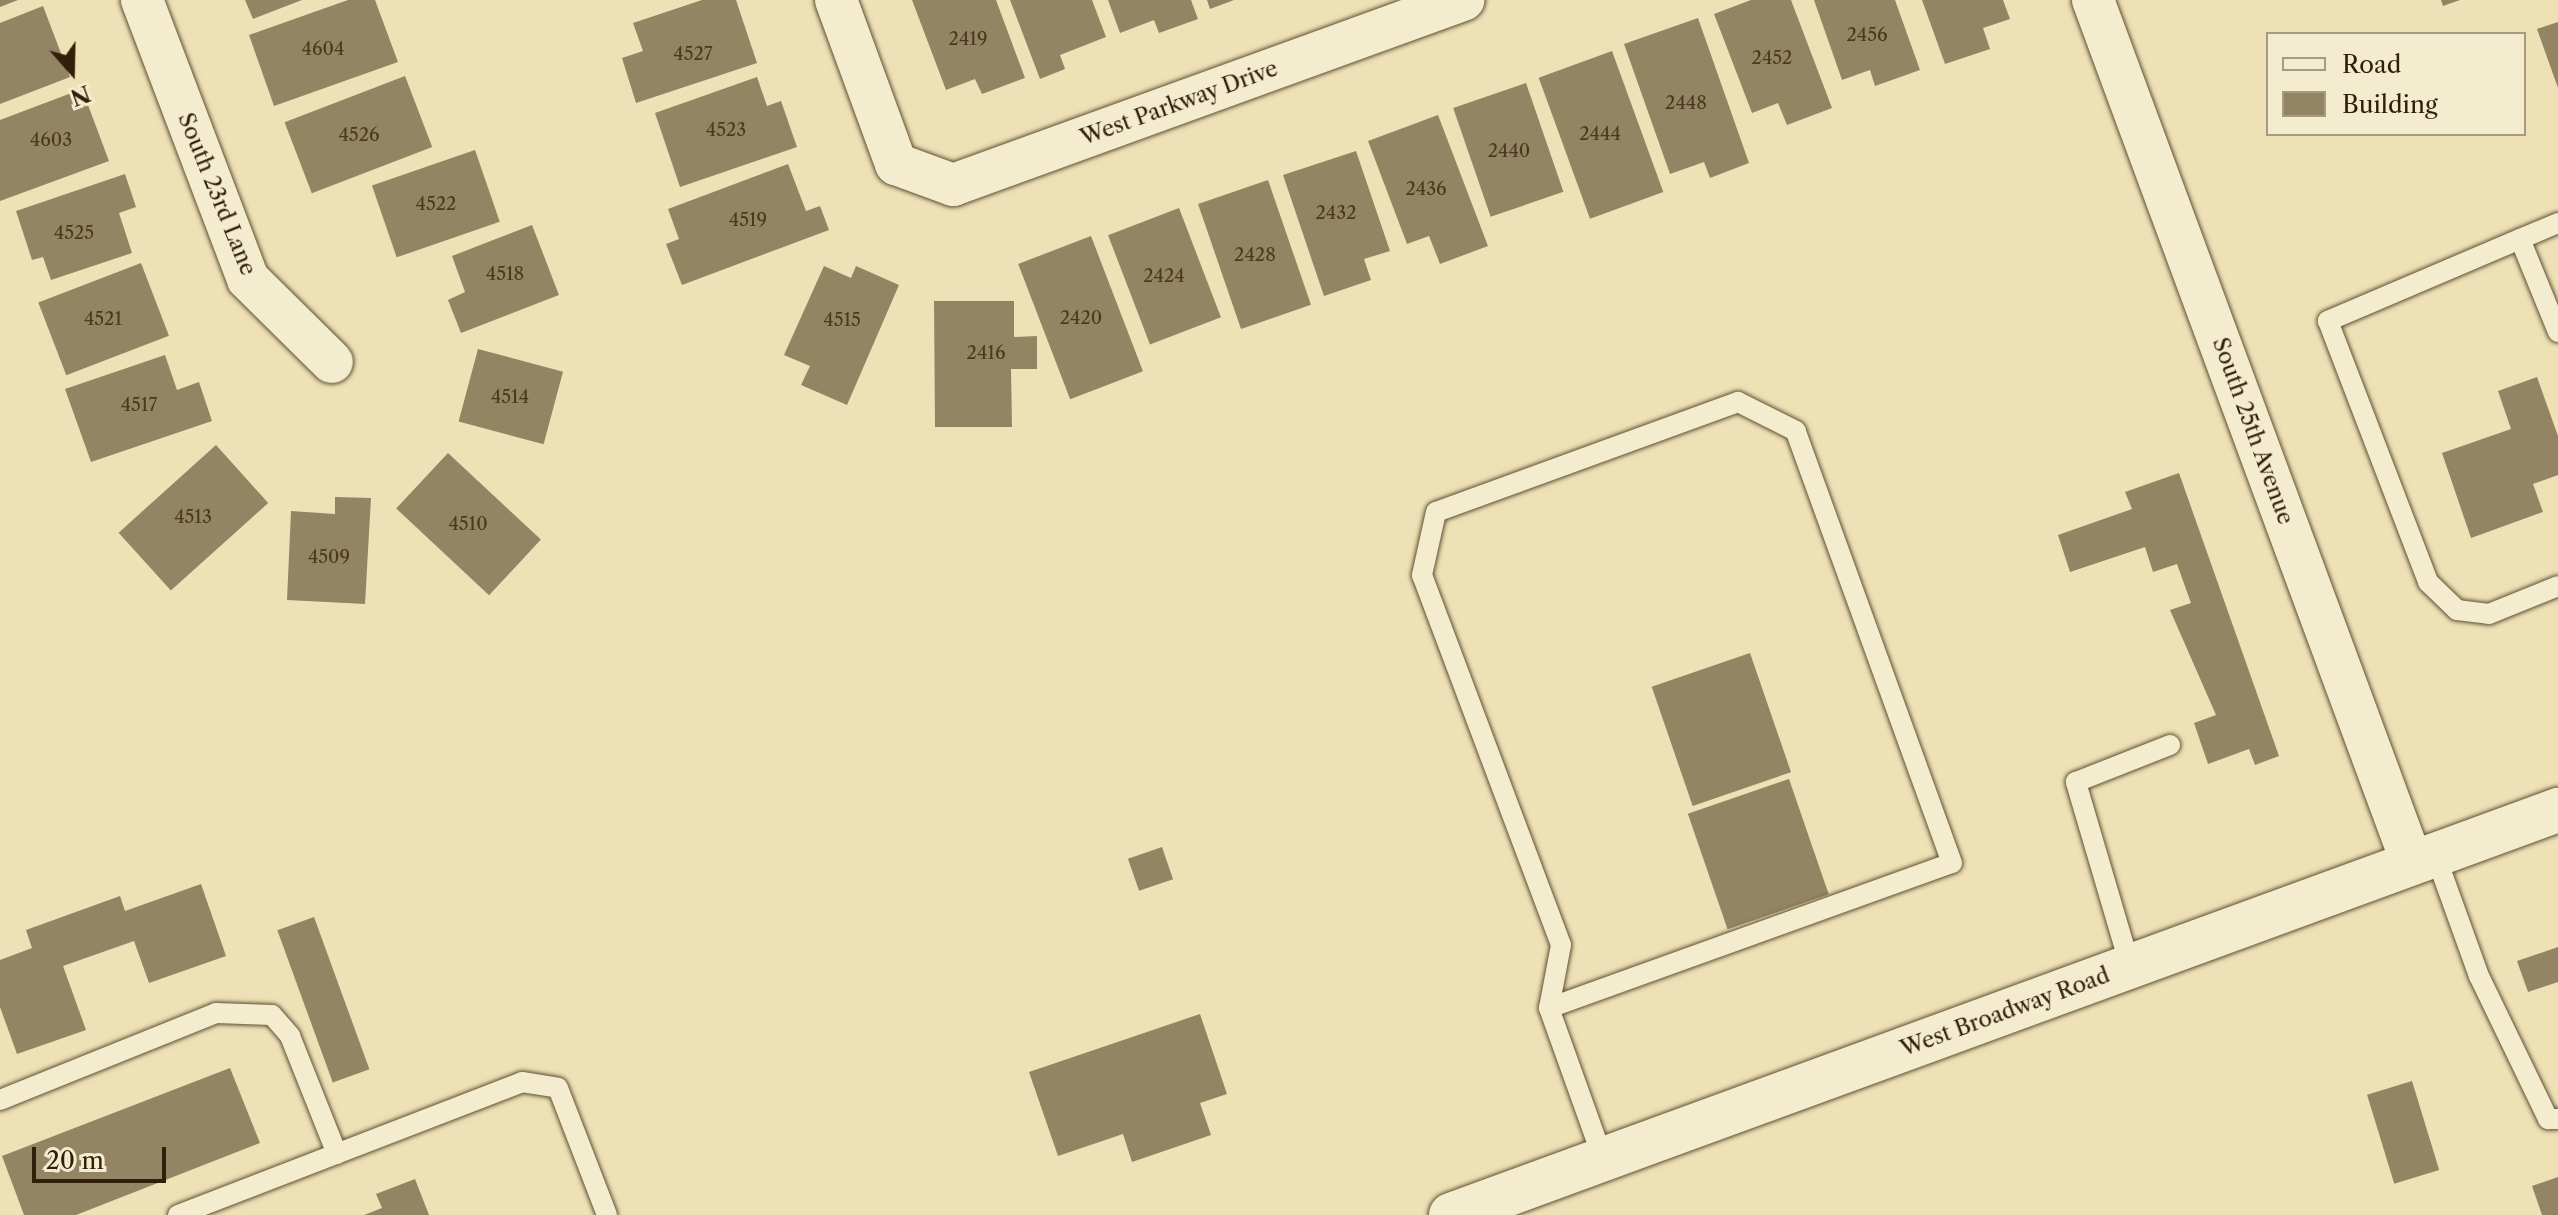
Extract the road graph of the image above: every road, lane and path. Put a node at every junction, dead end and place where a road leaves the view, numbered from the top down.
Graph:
1 (142, 0) edge
2 (836, 0) edge
3 (1463, 0) edge
4 (2093, 0) edge
5 (2558, 223) edge
6 (2520, 239) junction
7 (2558, 332) edge
8 (332, 362) dead end
9 (2558, 586) edge
10 (2170, 745) dead end
11 (2558, 810) edge
12 (2423, 859) junction
13 (2130, 966) junction
14 (1549, 1008) junction
15 (0, 1100) edge
16 (2558, 1119) edge
17 (337, 1154) junction
18 (1603, 1159) junction
19 (178, 1215) edge
20 (607, 1215) edge
21 (1451, 1215) edge

1 - 8 street, South 23rd Lane
2 - 3 street, West Parkway Drive
4 - 12 street, South 25th Avenue
5 - 6 lane
6 - 7 lane
6 - 9 lane
10 - 13 lane
11 - 12 main road, West Broadway Road
12 - 13 main road, West Broadway Road
12 - 16 lane
13 - 18 main road, West Broadway Road
14 - 14 lane
14 - 18 lane
15 - 17 lane
17 - 19 lane
17 - 20 lane
18 - 21 main road, West Broadway Road

